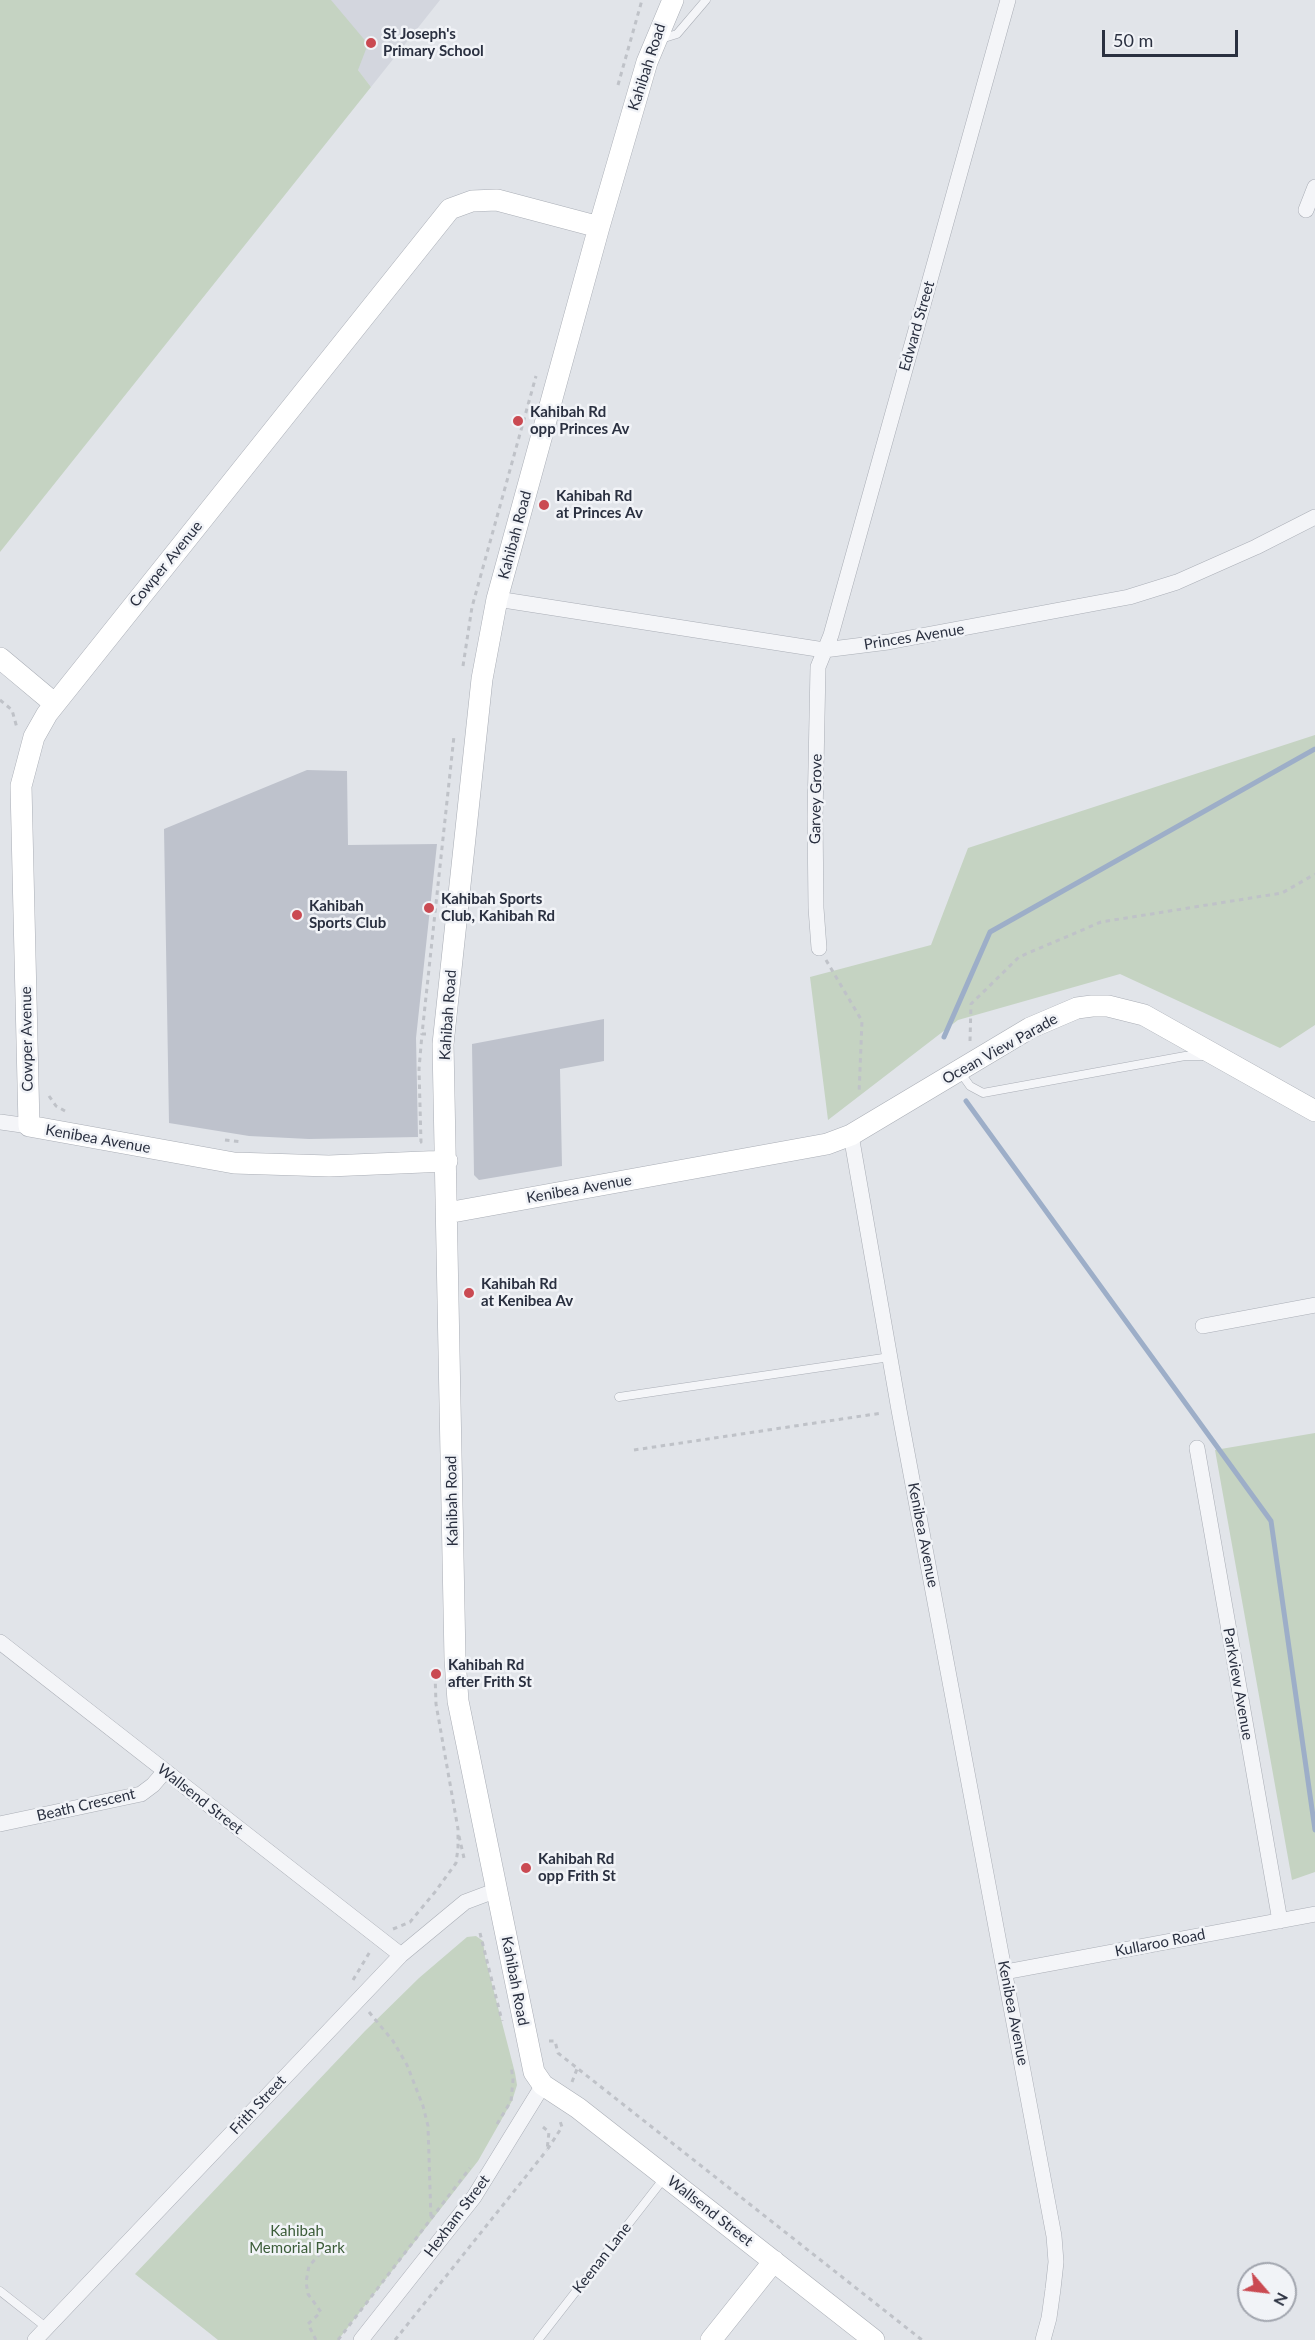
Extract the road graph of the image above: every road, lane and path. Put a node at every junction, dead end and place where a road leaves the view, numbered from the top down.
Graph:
1 (673, 0) edge
2 (706, 0) edge
3 (1008, 0) edge
4 (655, 41) junction
5 (1315, 187) edge
6 (1306, 210) dead end
7 (600, 227) junction
8 (1315, 517) edge
9 (497, 599) junction
10 (824, 650) junction
11 (0, 658) edge
12 (55, 704) junction
13 (1315, 874) edge
14 (819, 948) joint
15 (422, 1034) dead end
16 (1216, 1055) junction
17 (964, 1066) junction
18 (45, 1093) dead end
19 (859, 1094) dead end
20 (1315, 1111) edge
21 (74, 1113) dead end
22 (0, 1122) edge
23 (29, 1126) junction
24 (850, 1135) junction
25 (217, 1138) dead end
26 (250, 1143) dead end
27 (411, 1143) dead end
28 (447, 1161) junction
29 (447, 1213) junction
30 (1315, 1305) edge
31 (1203, 1326) dead end
32 (890, 1357) junction
33 (620, 1397) dead end
34 (899, 1410) junction
35 (1197, 1448) dead end
36 (634, 1450) dead end
37 (0, 1642) edge
38 (165, 1771) junction
39 (0, 1824) edge
40 (458, 1829) dead end
41 (464, 1858) dead end
42 (496, 1890) junction
43 (1315, 1914) edge
44 (1280, 1921) junction
45 (480, 1933) dead end
46 (383, 1941) junction
47 (401, 1955) junction
48 (1005, 1972) junction
49 (358, 2000) junction
50 (504, 2029) dead end
51 (549, 2041) dead end
52 (510, 2060) dead end
53 (577, 2068) junction
54 (571, 2084) dead end
55 (543, 2085) junction
56 (560, 2121) dead end
57 (543, 2127) dead end
58 (493, 2132) dead end
59 (547, 2150) junction
60 (475, 2162) dead end
61 (666, 2176) junction
62 (430, 2219) junction
63 (319, 2255) dead end
64 (774, 2261) junction
65 (0, 2291) edge
66 (47, 2328) junction
67 (35, 2340) edge
68 (316, 2340) edge
69 (338, 2340) edge
70 (361, 2340) edge
71 (395, 2340) edge
72 (538, 2340) edge
73 (711, 2340) edge
74 (874, 2340) edge
75 (922, 2340) edge
76 (1043, 2340) edge

1 - 4 main road, Kahibah Road
2 - 4 lane
3 - 10 street, Edward Street
4 - 7 main road, Kahibah Road
5 - 6 street
7 - 9 main road, Kahibah Road
7 - 12 main road, Cowper Avenue
8 - 10 street, Princes Avenue
9 - 10 street, Princes Avenue
9 - 28 main road, Kahibah Road
10 - 14 street, Garvey Grove
11 - 12 main road
12 - 23 main road, Cowper Avenue
13 - 17 path
14 - 19 path
15 - 27 path
16 - 17 lane
16 - 17 main road, Ocean View Parade
16 - 20 main road, Ocean View Parade
17 - 24 main road, Ocean View Parade
18 - 21 path
22 - 23 street, Kenibea Avenue
23 - 28 main road, Kenibea Avenue
24 - 29 main road, Kenibea Avenue
24 - 32 street, Kenibea Avenue
25 - 26 path
28 - 29 main road, Kahibah Road
29 - 42 main road, Kahibah Road
30 - 31 street
32 - 33 lane
32 - 34 street, Kenibea Avenue
34 - 36 path
34 - 48 street, Kenibea Avenue
35 - 44 street, Parkview Avenue
37 - 38 street, Wallsend Street
38 - 39 street, Beath Crescent
38 - 46 street, Wallsend Street
40 - 41 path
42 - 47 street, Frith Street
42 - 55 main road, Kahibah Road
43 - 44 street, Kullaroo Road
44 - 48 street, Kullaroo Road
45 - 50 path
46 - 47 street, Wallsend Street
46 - 49 path
47 - 49 street, Frith Street
48 - 76 street, Kenibea Avenue
49 - 62 path
49 - 66 street, Frith Street
51 - 53 path
52 - 58 path
53 - 54 path
53 - 75 path
55 - 61 main road, Wallsend Street
55 - 70 street, Hexham Street
56 - 59 path
57 - 59 path
59 - 71 path
60 - 62 path
61 - 64 main road, Wallsend Street
61 - 72 lane, Keenan Lane
62 - 69 path
63 - 68 path
64 - 73 main road
64 - 74 main road, Wallsend Street
65 - 66 lane
66 - 67 street, Frith Street

